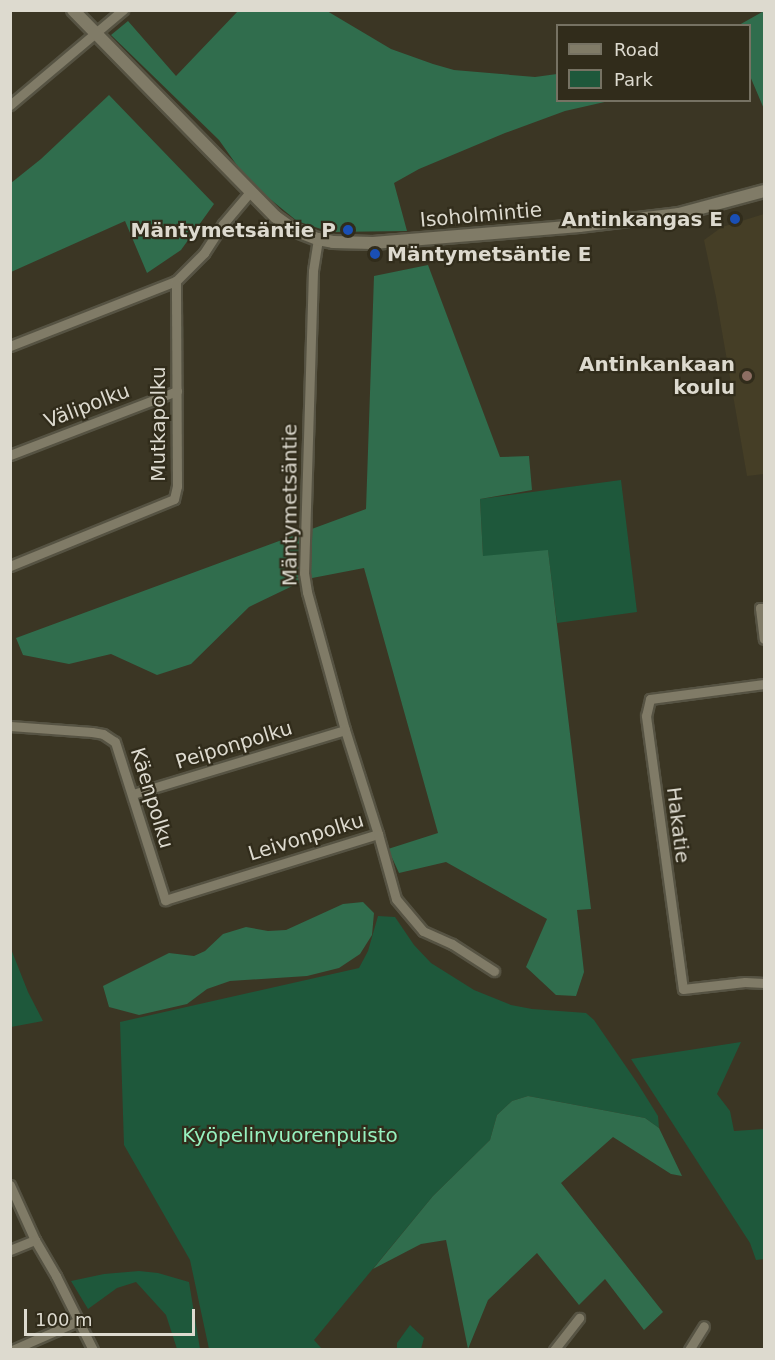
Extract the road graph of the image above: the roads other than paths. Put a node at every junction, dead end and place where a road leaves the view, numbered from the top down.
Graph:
1 (73, 10) edge
2 (123, 10) edge
3 (99, 34) junction
4 (10, 105) edge
5 (765, 191) edge
6 (250, 192) junction
7 (318, 238) junction
8 (176, 281) junction
9 (10, 346) edge
10 (177, 391) junction
11 (10, 454) edge
12 (10, 566) edge
13 (765, 608) edge
14 (765, 639) edge
15 (765, 684) edge
16 (10, 726) edge
17 (345, 730) junction
18 (133, 794) junction
19 (378, 834) junction
20 (165, 900) joint
21 (494, 971) dead end
22 (765, 983) edge
23 (10, 1185) edge
24 (35, 1240) junction
25 (10, 1250) edge
26 (579, 1318) dead end
27 (78, 1321) junction
28 (704, 1326) dead end
29 (12, 1350) edge
30 (93, 1350) edge
31 (554, 1350) edge
32 (689, 1350) edge

1 - 3 street, Isoholmintie
2 - 3 street
3 - 4 street
3 - 6 street, Isoholmintie
5 - 7 street, Isoholmintie
6 - 7 street, Isoholmintie
6 - 8 street
7 - 17 street, Mäntymetsäntie
8 - 9 street
8 - 10 street, Mutkapolku
10 - 11 street, Välipolku
10 - 12 street, Mutkapolku
13 - 14 street
15 - 22 street, Hakatie
16 - 18 street, Käenpolku
17 - 18 street, Peiponpolku
17 - 19 street, Mäntymetsäntie
18 - 20 street, Käenpolku
19 - 20 street, Leivonpolku
19 - 21 street, Leivonpolku
23 - 24 street
24 - 25 street
24 - 27 street
26 - 31 street
27 - 29 street
27 - 30 street
28 - 32 street

